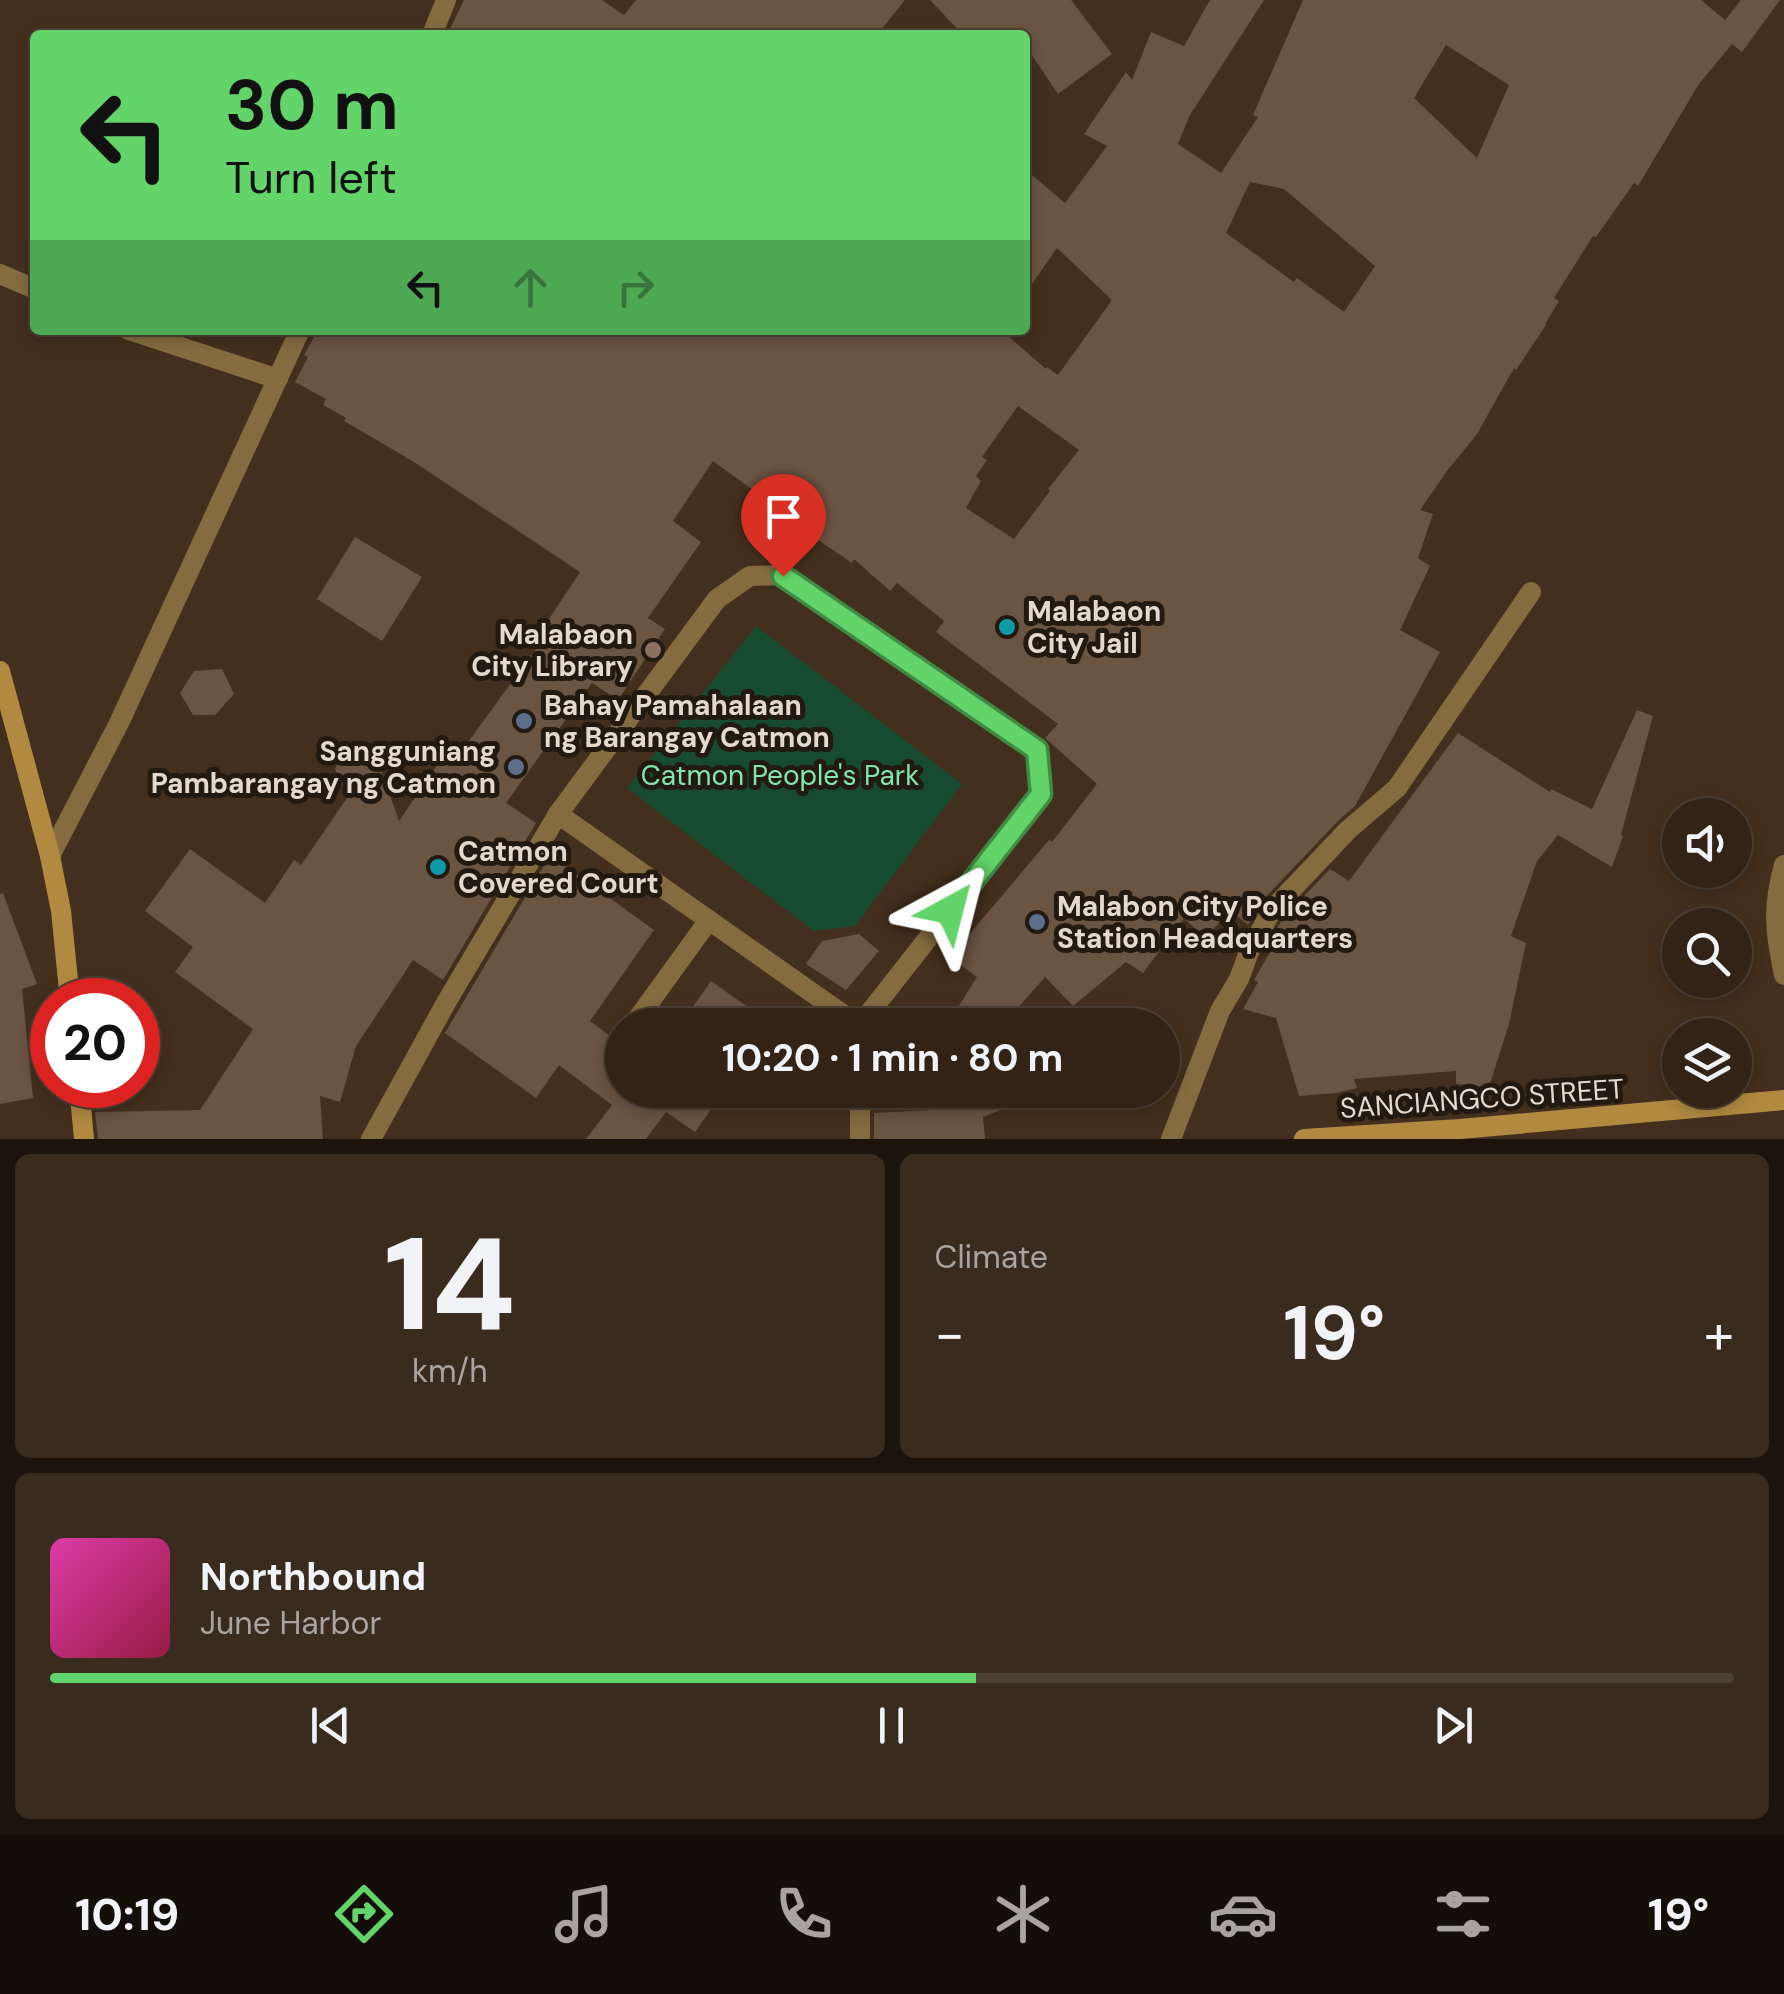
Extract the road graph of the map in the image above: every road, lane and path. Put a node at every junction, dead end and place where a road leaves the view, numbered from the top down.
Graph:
1 (446, 0) edge
2 (434, 30) edge
3 (0, 274) edge
4 (30, 288) edge
5 (144, 335) edge
6 (298, 335) edge
7 (278, 379) junction
8 (1531, 592) dead end
9 (0, 672) edge
10 (558, 814) junction
11 (50, 856) junction
12 (1784, 865) edge
13 (709, 920) junction
14 (1784, 975) edge
15 (68, 978) edge
16 (646, 1008) edge
17 (835, 1008) edge
18 (872, 1008) edge
19 (1784, 1100) edge
20 (81, 1108) edge
21 (860, 1108) edge
22 (84, 1139) edge
23 (370, 1139) edge
24 (860, 1139) edge
25 (1170, 1139) edge
26 (1304, 1139) edge

1 - 2 street
3 - 4 street
5 - 7 street
6 - 7 street
7 - 11 street
8 - 25 street
9 - 11 main road
10 - 13 street
10 - 18 street
10 - 23 street
11 - 15 main road
12 - 14 street
13 - 16 street
13 - 17 street
19 - 26 main road, SANCIANGCO STREET
20 - 22 main road
21 - 24 street

